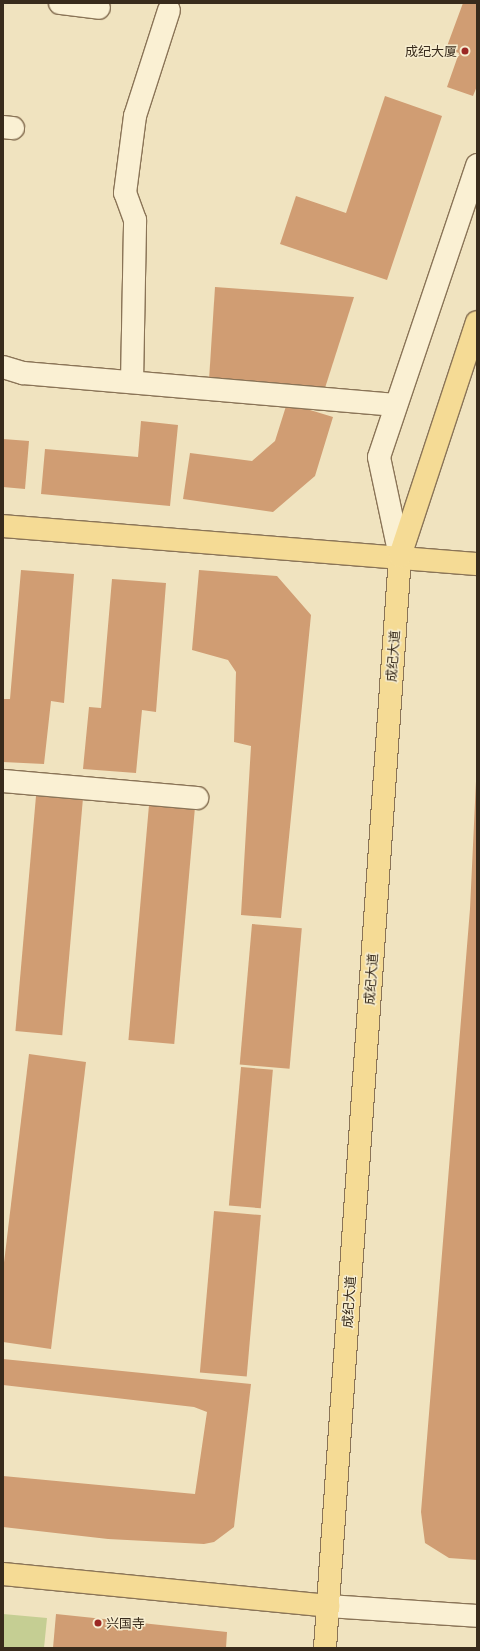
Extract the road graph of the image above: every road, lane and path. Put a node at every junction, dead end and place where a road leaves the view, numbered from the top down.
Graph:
1 (60, 3) edge
2 (99, 8) dead end
3 (169, 10) dead end
4 (477, 165) edge
5 (477, 322) edge
6 (3, 367) edge
7 (132, 382) junction
8 (396, 405) junction
9 (3, 526) edge
10 (400, 556) junction
11 (477, 564) edge
12 (3, 780) edge
13 (197, 798) dead end
14 (3, 1574) edge
15 (328, 1606) junction
16 (477, 1616) edge
17 (325, 1648) edge

1 - 2 street
3 - 7 street
4 - 8 street
5 - 10 main road, 成纪大道
6 - 7 street
7 - 8 street
8 - 10 street
9 - 10 main road
10 - 11 main road
10 - 15 main road, 成纪大道
12 - 13 street
14 - 15 main road
15 - 16 street
15 - 17 main road, 成纪大道

